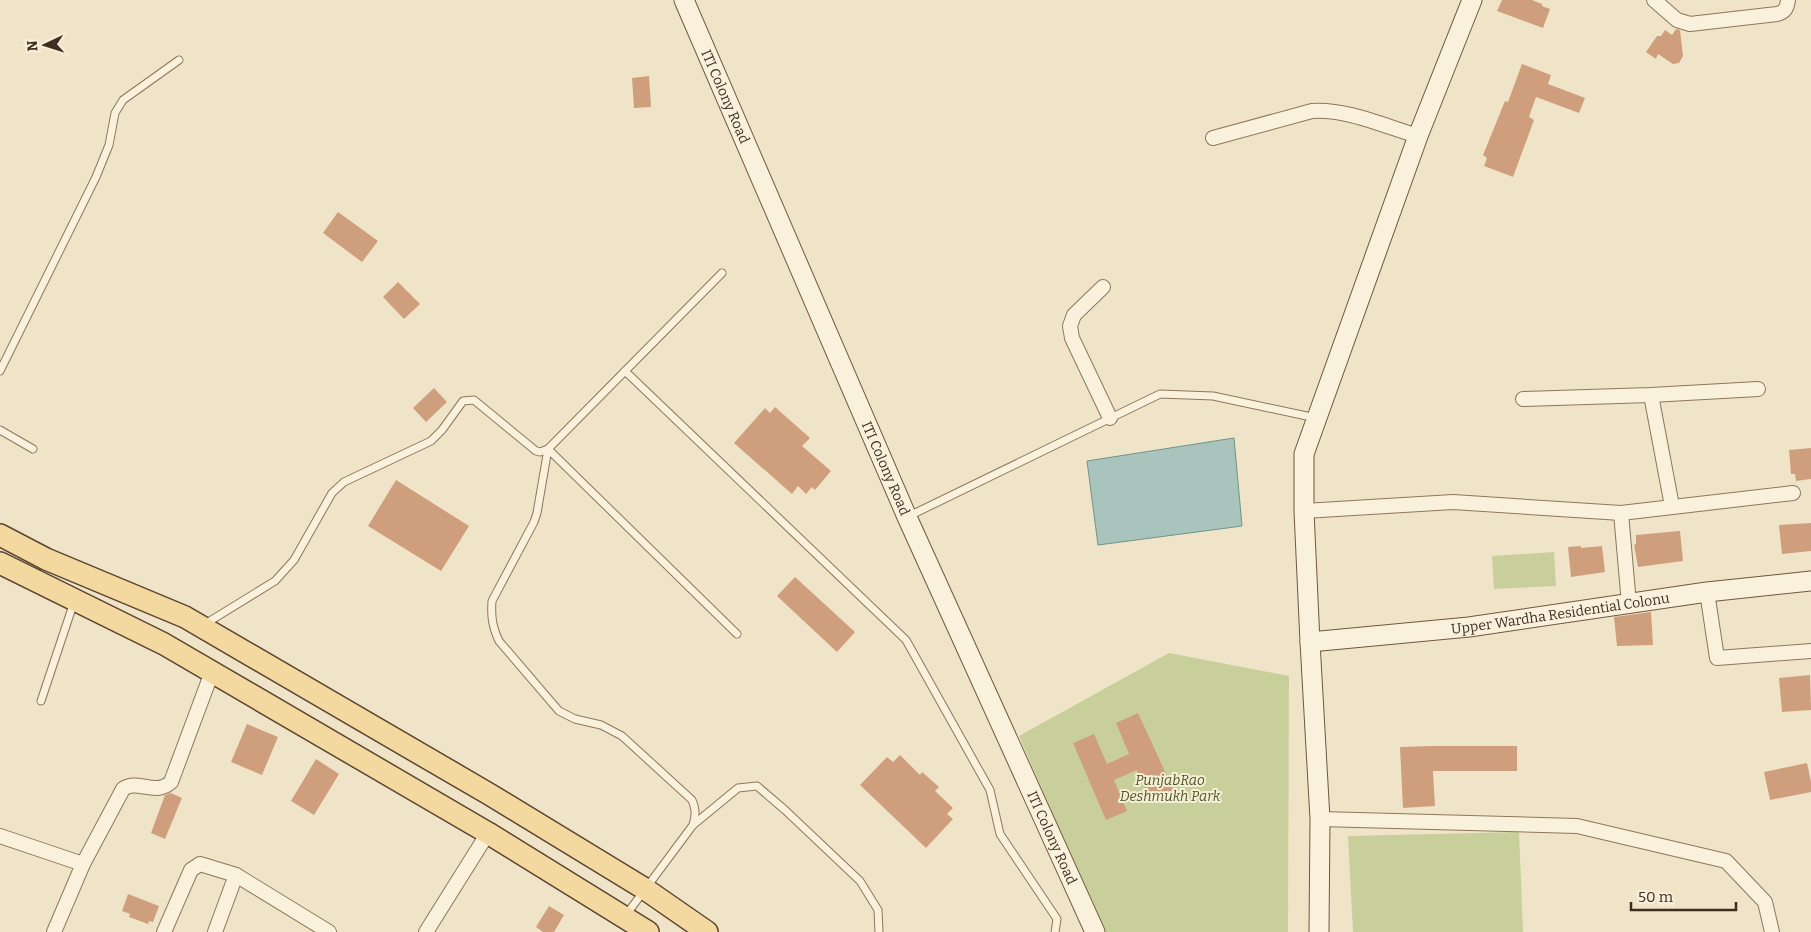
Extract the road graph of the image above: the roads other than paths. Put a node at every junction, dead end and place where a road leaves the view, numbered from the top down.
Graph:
1 (684, 0) edge
2 (1472, 0) edge
3 (1654, 0) edge
4 (1788, 0) edge
5 (179, 60) dead end
6 (1418, 136) junction
7 (1213, 138) dead end
8 (722, 273) dead end
9 (1103, 287) dead end
10 (0, 371) edge
11 (626, 371) junction
12 (1758, 389) dead end
13 (1651, 395) junction
14 (1523, 399) dead end
15 (1110, 418) junction
16 (1317, 419) junction
17 (0, 430) edge
18 (33, 448) dead end
19 (548, 449) junction
20 (1793, 493) dead end
21 (1672, 506) junction
22 (1304, 511) junction
23 (1621, 513) junction
24 (907, 517) junction
25 (0, 535) edge
26 (0, 562) edge
27 (1811, 581) edge
28 (1707, 592) junction
29 (75, 599) junction
30 (1629, 604) junction
31 (193, 622) junction
32 (737, 634) dead end
33 (1310, 642) junction
34 (164, 644) junction
35 (1811, 651) edge
36 (212, 672) junction
37 (42, 701) dead end
38 (1320, 820) junction
39 (693, 825) junction
40 (488, 833) junction
41 (0, 836) edge
42 (83, 864) junction
43 (236, 874) junction
44 (645, 889) junction
45 (625, 918) junction
46 (313, 928) edge
47 (54, 932) edge
48 (164, 932) edge
49 (216, 932) edge
50 (328, 932) edge
51 (426, 932) edge
52 (648, 932) edge
53 (707, 932) edge
54 (879, 932) edge
55 (1055, 932) edge
56 (1096, 932) edge
57 (1319, 932) edge
58 (1772, 932) edge

1 - 24 street, ITI Colony Road
2 - 6 street
3 - 4 street
5 - 10 lane
6 - 7 street
6 - 16 street
8 - 11 lane
9 - 15 street
11 - 19 lane
11 - 55 lane
12 - 13 street
13 - 14 street
13 - 21 street
15 - 16 lane
15 - 24 lane
16 - 22 street
17 - 18 lane
19 - 31 lane
19 - 32 lane
19 - 39 lane
20 - 21 street
21 - 23 street
22 - 23 street
22 - 33 street
23 - 30 street
24 - 56 street, ITI Colony Road
25 - 31 main road
26 - 29 main road
27 - 28 street, Upper Wardha Residential Colonu
28 - 30 street, Upper Wardha Residential Colonu
28 - 35 street
29 - 34 main road
29 - 37 lane
30 - 33 street, Upper Wardha Residential Colonu
31 - 34 main road
31 - 44 main road
33 - 38 street
34 - 36 main road
36 - 40 main road
36 - 42 street
38 - 57 street
38 - 58 street
39 - 44 lane
39 - 54 lane
40 - 45 main road
40 - 51 street
41 - 42 street
42 - 47 street
43 - 46 street
43 - 48 street
43 - 49 street
44 - 45 lane
44 - 53 main road
45 - 52 main road
46 - 50 street

